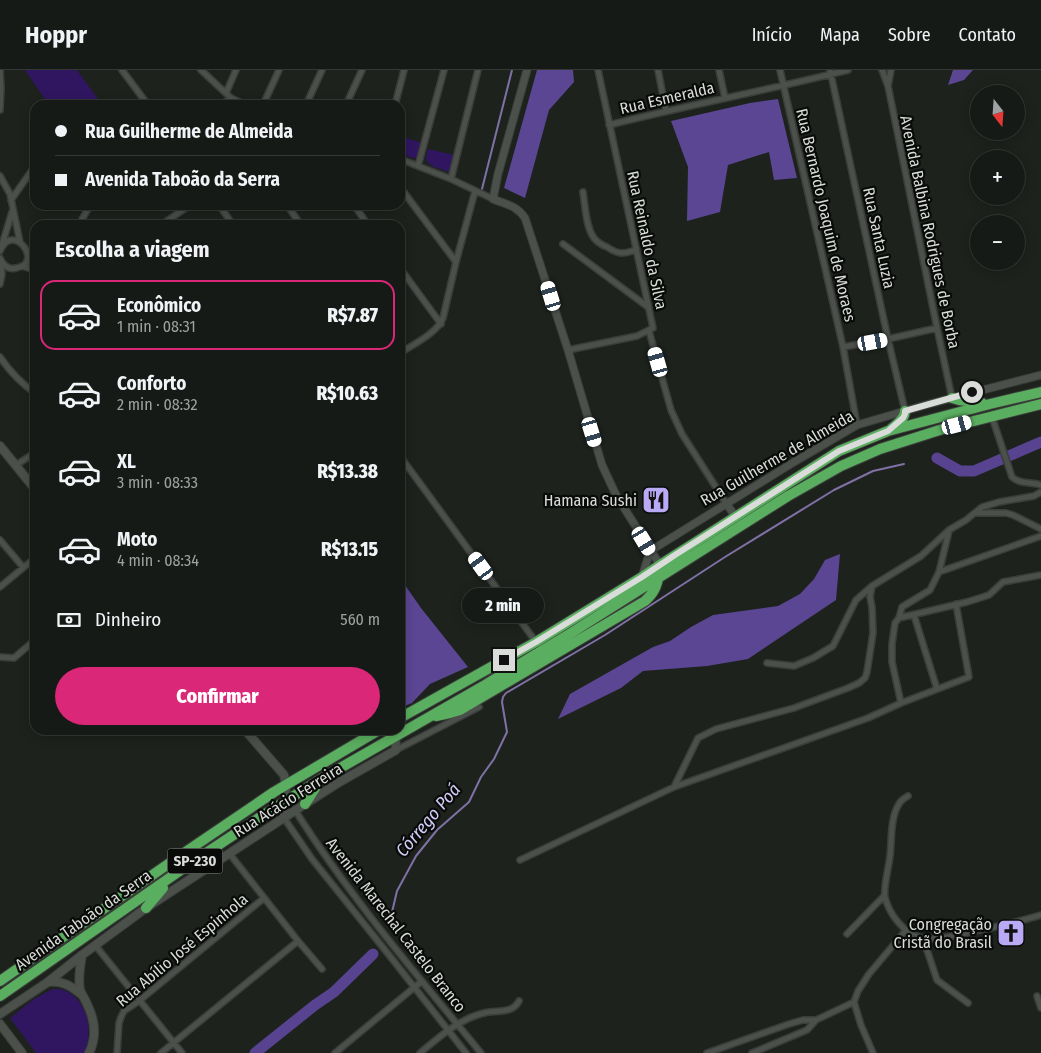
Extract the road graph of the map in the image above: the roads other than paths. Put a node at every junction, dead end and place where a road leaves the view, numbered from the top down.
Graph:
1 (0, 70) edge
2 (122, 70) edge
3 (201, 70) edge
4 (236, 70) edge
5 (279, 70) edge
6 (322, 70) edge
7 (362, 70) edge
8 (404, 70) edge
9 (444, 70) edge
10 (478, 70) edge
11 (527, 70) edge
12 (598, 70) edge
13 (658, 70) edge
14 (719, 70) edge
15 (780, 70) edge
16 (848, 70) edge
17 (882, 70) edge
18 (892, 70) edge
19 (831, 72) edge
20 (784, 86) junction
21 (888, 86) junction
22 (226, 93) junction
23 (231, 98) junction
24 (725, 98) junction
25 (144, 100) edge
26 (228, 100) edge
27 (235, 100) edge
28 (265, 100) edge
29 (308, 100) edge
30 (348, 100) edge
31 (396, 100) edge
32 (0, 110) edge
33 (666, 111) junction
34 (609, 125) junction
35 (405, 161) edge
36 (418, 166) junction
37 (30, 173) edge
38 (0, 176) edge
39 (451, 179) junction
40 (475, 191) junction
41 (583, 192) dead end
42 (405, 193) edge
43 (493, 199) junction
44 (11, 200) junction
45 (13, 210) junction
46 (183, 210) edge
47 (169, 220) edge
48 (20, 242) junction
49 (563, 244) dead end
50 (1, 249) edge
51 (636, 250) junction
52 (28, 257) joint
53 (0, 259) edge
54 (456, 262) junction
55 (22, 266) junction
56 (30, 268) edge
57 (12, 269) junction
58 (1, 274) edge
59 (405, 275) edge
60 (0, 284) edge
61 (649, 308) junction
62 (441, 324) junction
63 (937, 328) junction
64 (649, 331) junction
65 (888, 339) junction
66 (843, 347) junction
67 (405, 350) edge
68 (568, 350) junction
69 (0, 358) edge
70 (1041, 375) edge
71 (30, 390) edge
72 (1041, 392) edge
73 (952, 398) junction
74 (990, 404) junction
75 (1041, 404) edge
76 (905, 411) junction
77 (992, 416) junction
78 (857, 425) junction
79 (888, 431) junction
80 (0, 446) edge
81 (30, 456) edge
82 (405, 463) edge
83 (16, 465) junction
84 (30, 483) edge
85 (1041, 485) edge
86 (1041, 492) edge
87 (726, 503) junction
88 (976, 513) junction
89 (738, 521) junction
90 (1041, 529) edge
91 (949, 530) junction
92 (1041, 536) edge
93 (0, 540) edge
94 (650, 551) junction
95 (30, 562) edge
96 (660, 565) junction
97 (23, 568) junction
98 (939, 572) junction
99 (1041, 575) edge
100 (642, 577) junction
101 (659, 577) junction
102 (872, 586) junction
103 (0, 587) edge
104 (956, 604) junction
105 (914, 614) junction
106 (899, 618) junction
107 (536, 642) junction
108 (30, 644) edge
109 (0, 657) edge
110 (767, 662) dead end
111 (937, 689) junction
112 (901, 703) junction
113 (479, 707) dead end
114 (405, 715) edge
115 (405, 728) edge
116 (250, 735) edge
117 (370, 735) edge
118 (392, 735) edge
119 (395, 735) edge
120 (396, 750) junction
121 (321, 779) junction
122 (285, 780) junction
123 (674, 787) junction
124 (908, 796) dead end
125 (285, 801) junction
126 (305, 804) junction
127 (295, 810) junction
128 (284, 818) junction
129 (229, 853) junction
130 (520, 860) dead end
131 (188, 865) junction
132 (332, 866) junction
133 (322, 873) junction
134 (884, 896) junction
135 (264, 898) junction
136 (146, 908) junction
137 (365, 908) junction
138 (357, 914) junction
139 (1041, 915) edge
140 (906, 930) junction
141 (847, 934) dead end
142 (923, 938) junction
143 (298, 941) junction
144 (95, 945) junction
145 (397, 950) junction
146 (82, 955) junction
147 (390, 955) junction
148 (65, 968) junction
149 (322, 969) dead end
150 (0, 981) edge
151 (422, 981) junction
152 (48, 982) junction
153 (69, 985) junction
154 (414, 987) junction
155 (82, 994) junction
156 (0, 996) edge
157 (1037, 996) dead end
158 (139, 1000) junction
159 (519, 1001) dead end
160 (854, 1002) junction
161 (968, 1003) dead end
162 (1041, 1008) edge
163 (0, 1014) edge
164 (816, 1020) junction
165 (0, 1024) edge
166 (457, 1024) junction
167 (449, 1030) junction
168 (174, 1043) junction
169 (22, 1053) edge
170 (89, 1053) edge
171 (117, 1053) edge
172 (161, 1053) edge
173 (182, 1053) edge
174 (335, 1053) edge
175 (420, 1053) edge
176 (466, 1053) edge
177 (481, 1053) edge
178 (707, 1053) edge
179 (752, 1053) edge
180 (873, 1053) edge

1 - 32 street
2 - 25 street
3 - 22 street
4 - 22 street
5 - 28 street
6 - 29 street
7 - 30 street
8 - 31 street
9 - 36 street
10 - 39 street
11 - 43 street
12 - 34 street, Rua Reinaldo da Silva
13 - 33 street
14 - 24 street
15 - 20 street, Rua Bernardo Joaquim de Moraes
16 - 19 street, Rua Esmeralda
17 - 21 street
18 - 21 street, Avenida Balbina Rodrigues de Borba
19 - 20 street, Rua Esmeralda
19 - 65 street, Rua Santa Luzia
20 - 24 street, Rua Esmeralda
20 - 66 street, Rua Bernardo Joaquim de Moraes
21 - 63 street, Avenida Balbina Rodrigues de Borba
22 - 23 street
23 - 26 street
23 - 27 street
24 - 33 street, Rua Esmeralda
33 - 34 street, Rua Esmeralda
34 - 51 street, Rua Reinaldo da Silva
35 - 36 street
36 - 39 street
37 - 44 street
38 - 44 street
39 - 40 street
40 - 43 street
40 - 54 street
41 - 51 street
42 - 54 street
43 - 68 street
44 - 45 street
45 - 48 street
45 - 50 street
46 - 47 street
48 - 50 street
48 - 52 street
49 - 61 street
51 - 61 street, Rua Reinaldo da Silva
52 - 55 street
53 - 57 street
53 - 58 street
54 - 62 street
55 - 56 street
55 - 57 street
57 - 58 street
58 - 60 street
59 - 62 street
61 - 64 street, Rua Reinaldo da Silva
62 - 67 street
63 - 65 street
63 - 73 street, Avenida Balbina Rodrigues de Borba
64 - 68 street, Rua Reinaldo da Silva
64 - 87 street
65 - 66 street
65 - 76 street, Rua Santa Luzia
66 - 78 street, Rua Bernardo Joaquim de Moraes
68 - 94 street
69 - 71 street
70 - 73 street, Rua Guilherme de Almeida
72 - 74 highway, Avenida Taboão da Serra / SP-230
73 - 74 highway
73 - 76 street, Rua Guilherme de Almeida
74 - 79 highway, Avenida Taboão da Serra / SP-230
75 - 77 highway, SP-230
76 - 78 street, Rua Guilherme de Almeida
76 - 79 highway
77 - 85 street
77 - 89 highway, Avenida Taboão da Serra / SP-230
78 - 87 street, Rua Guilherme de Almeida
79 - 89 highway, Avenida Taboão da Serra / SP-230
80 - 83 main road
81 - 83 street
82 - 107 street
83 - 84 main road
86 - 88 street
87 - 89 street
87 - 94 street, Rua Guilherme de Almeida
88 - 90 street
88 - 91 street
89 - 96 highway, Avenida Taboão da Serra / SP-230
89 - 101 highway, Avenida Taboão da Serra / SP-230
91 - 98 street
91 - 102 street
92 - 98 street
93 - 97 street
94 - 96 street
94 - 100 street
95 - 97 street
96 - 100 highway, Avenida Taboão da Serra / SP-230
96 - 101 highway
97 - 103 street
98 - 106 street
99 - 104 street
100 - 107 highway, Avenida Taboão da Serra / SP-230
101 - 115 highway, Avenida Taboão da Serra / SP-230
102 - 110 street
102 - 123 street
104 - 105 street
104 - 111 street
105 - 106 street
105 - 111 street
106 - 112 street
107 - 114 highway, Avenida Taboão da Serra / SP-230
108 - 109 street
111 - 112 street
112 - 123 street
113 - 120 street, Rua Acácio Ferreira
116 - 122 main road
117 - 122 highway, Avenida Taboão da Serra / SP-230
118 - 121 highway, Avenida Taboão da Serra / SP-230
119 - 120 main road
120 - 126 main road, Rua Acácio Ferreira
121 - 125 highway, Avenida Taboão da Serra / SP-230
121 - 126 highway
122 - 125 main road
122 - 150 highway, Avenida Taboão da Serra / SP-230
123 - 130 street
124 - 134 street
125 - 128 main road
125 - 131 highway, Avenida Taboão da Serra / SP-230
126 - 127 main road, Rua Acácio Ferreira
127 - 128 main road, Rua Acácio Ferreira
127 - 132 street, Avenida Marechal Castelo Branco
128 - 129 main road, Rua Acácio Ferreira
128 - 133 street, Avenida Marechal Castelo Branco
129 - 135 street
129 - 136 main road, Rua Acácio Ferreira
131 - 136 highway
131 - 156 highway, Avenida Taboão da Serra / SP-230
132 - 133 street
132 - 137 street, Avenida Marechal Castelo Branco
133 - 138 street, Avenida Marechal Castelo Branco
134 - 140 street
134 - 141 street
135 - 143 street
135 - 158 street, Rua Abílio José Espinhola
136 - 144 main road, Rua Acácio Ferreira
137 - 138 street
137 - 145 street, Avenida Marechal Castelo Branco
138 - 147 street, Avenida Marechal Castelo Branco
139 - 142 street
140 - 142 street
140 - 160 street
142 - 161 street
143 - 149 street
143 - 168 street
144 - 146 main road, Rua Acácio Ferreira
144 - 158 street
145 - 147 street
145 - 151 street, Avenida Marechal Castelo Branco
146 - 148 main road, Rua Acácio Ferreira
146 - 155 main road
147 - 154 street, Avenida Marechal Castelo Branco
148 - 152 main road, Rua Acácio Ferreira
148 - 153 main road
151 - 154 street
151 - 166 street, Avenida Marechal Castelo Branco
152 - 153 main road
152 - 163 main road, Rua Acácio Ferreira
153 - 155 main road
154 - 167 street, Avenida Marechal Castelo Branco
154 - 174 street
155 - 170 main road
157 - 162 street
158 - 168 street
158 - 171 street, Rua Abílio José Espinhola
159 - 166 street
160 - 164 street
160 - 180 street
164 - 178 street
164 - 179 street
165 - 169 main road
166 - 167 street
166 - 177 street, Avenida Marechal Castelo Branco
167 - 175 street
167 - 176 street, Avenida Marechal Castelo Branco
168 - 172 street
168 - 173 street

